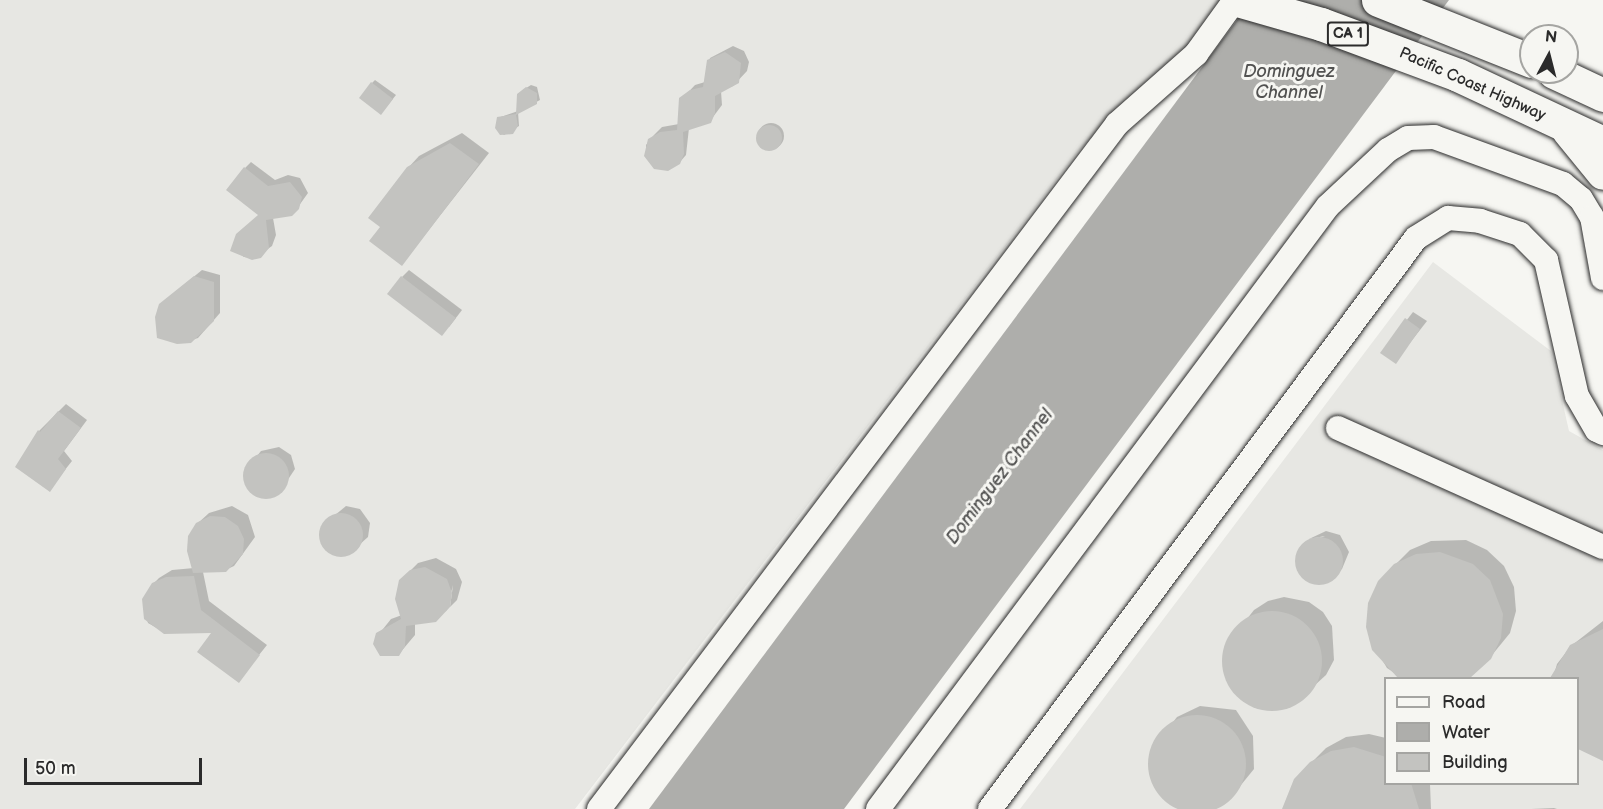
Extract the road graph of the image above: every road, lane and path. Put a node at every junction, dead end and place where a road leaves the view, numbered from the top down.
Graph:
1 (1236, 0) edge
2 (1378, 0) edge
3 (1519, 56) edge
4 (1579, 84) edge
5 (1603, 95) edge
6 (1562, 125) junction
7 (1603, 143) edge
8 (1603, 173) edge
9 (1603, 278) edge
10 (1338, 428) dead end
11 (1603, 433) edge
12 (1603, 547) edge
13 (599, 809) edge
14 (878, 809) edge
15 (990, 809) edge

1 - 6 highway, Pacific Coast Highway / CA 1
1 - 13 lane
2 - 3 highway, CA 1
4 - 5 highway
6 - 7 highway, Pacific Coast Highway / CA 1
6 - 8 highway
9 - 14 lane
10 - 12 lane
11 - 15 lane

